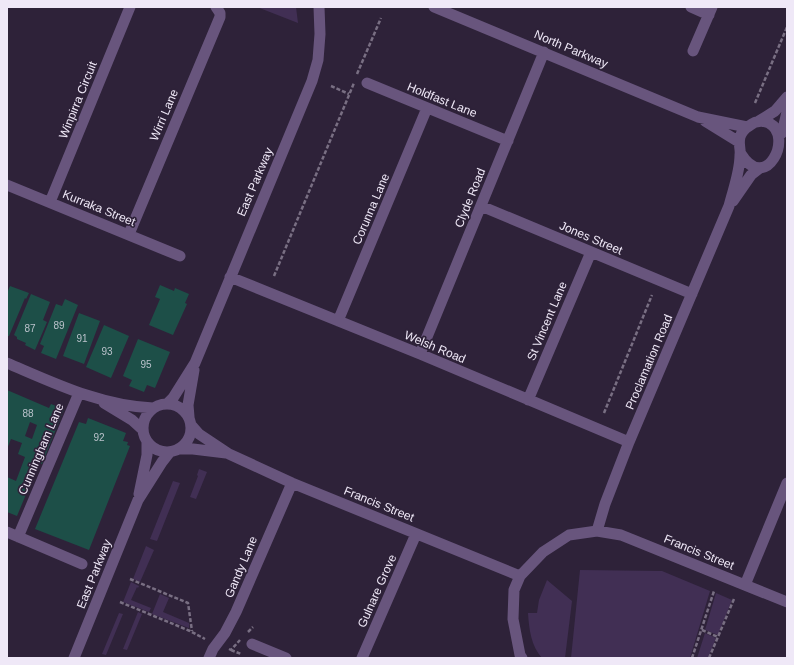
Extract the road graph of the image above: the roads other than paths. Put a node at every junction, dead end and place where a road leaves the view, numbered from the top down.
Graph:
1 (130, 7) edge
2 (216, 7) edge
3 (319, 7) edge
4 (691, 7) edge
5 (440, 8) edge
6 (710, 11) edge
7 (544, 52) junction
8 (693, 52) dead end
9 (367, 83) dead end
10 (787, 97) edge
11 (427, 108) junction
12 (787, 112) edge
13 (698, 117) junction
14 (759, 122) junction
15 (746, 127) junction
16 (782, 133) junction
17 (508, 141) junction
18 (739, 142) junction
19 (786, 145) edge
20 (741, 154) junction
21 (760, 168) junction
22 (7, 185) edge
23 (50, 202) junction
24 (481, 206) junction
25 (729, 206) junction
26 (129, 234) junction
27 (591, 252) junction
28 (180, 256) dead end
29 (230, 277) junction
30 (692, 294) junction
31 (338, 321) junction
32 (420, 354) junction
33 (7, 363) edge
34 (195, 363) junction
35 (79, 393) junction
36 (94, 398) junction
37 (528, 400) junction
38 (167, 404) junction
39 (153, 408) junction
40 (190, 421) junction
41 (143, 430) junction
42 (147, 442) junction
43 (629, 442) junction
44 (180, 449) junction
45 (169, 453) junction
46 (229, 454) junction
47 (292, 483) junction
48 (787, 483) edge
49 (138, 500) junction
50 (597, 531) junction
51 (7, 532) edge
52 (416, 534) junction
53 (18, 537) junction
54 (82, 564) dead end
55 (520, 576) junction
56 (745, 585) junction
57 (787, 602) edge
58 (252, 644) dead end
59 (74, 658) edge
60 (209, 658) edge
61 (286, 658) edge
62 (362, 658) edge
63 (522, 658) edge

1 - 23 street, Winpirra Circuit
2 - 26 street, Wirri Lane
3 - 29 street, East Parkway
4 - 6 street
5 - 7 street, North Parkway
6 - 8 street
7 - 13 street, North Parkway
7 - 17 street, Clyde Road
9 - 11 street, Holdfast Lane
10 - 14 street
11 - 17 street, Holdfast Lane
11 - 31 street, Corunna Lane
12 - 16 street
13 - 15 street, North Parkway
13 - 18 street, North Parkway
14 - 15 street
14 - 16 street
15 - 18 street
16 - 19 street
17 - 24 street, Clyde Road
18 - 20 street
19 - 21 street
20 - 21 street
20 - 25 street, Proclamation Road
21 - 25 street, Proclamation Road
22 - 23 street, Kurraka Street
23 - 26 street, Kurraka Street
24 - 27 street, Jones Street
24 - 32 street, Clyde Road
25 - 30 street, Proclamation Road
26 - 28 street, Kurraka Street
27 - 30 street, Jones Street
27 - 37 street, St Vincent Lane
29 - 31 street, Welsh Road
29 - 34 street, East Parkway
30 - 43 street, Proclamation Road
31 - 32 street, Welsh Road
32 - 37 street, Welsh Road
33 - 35 street
34 - 38 street, East Parkway
34 - 40 street, East Parkway
35 - 36 street
35 - 53 street, Cunningham Lane
36 - 39 street
36 - 41 street
37 - 43 street, Welsh Road
38 - 39 street
38 - 40 street
39 - 41 street
40 - 44 street
40 - 46 street, Francis Street
41 - 42 street
42 - 45 street
42 - 49 street, East Parkway
43 - 50 street, Proclamation Road
44 - 45 street
44 - 46 street, Francis Street
45 - 49 street, East Parkway
46 - 47 street, Francis Street
47 - 52 street, Francis Street
47 - 60 street, Gandy Lane
48 - 56 street
49 - 59 street, East Parkway
50 - 55 street, Francis Street
50 - 56 street, Francis Street
51 - 53 street
52 - 55 street, Francis Street
52 - 62 street, Gulnare Grove
53 - 54 street
55 - 63 street, Francis Street
56 - 57 street, Francis Street
58 - 61 street

